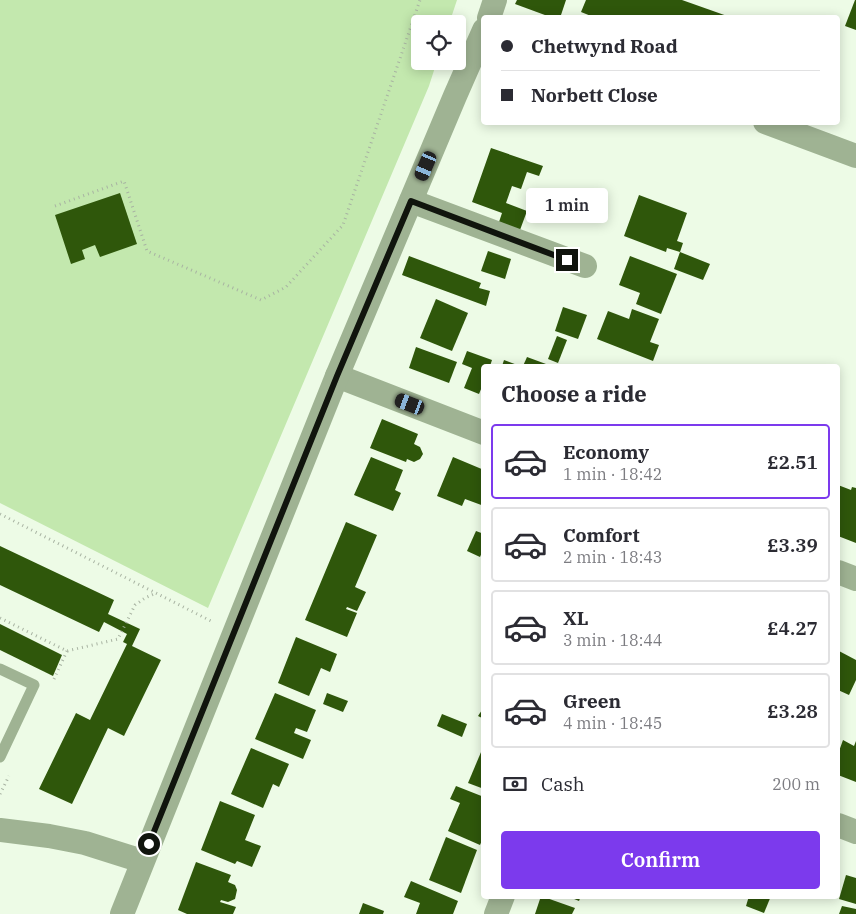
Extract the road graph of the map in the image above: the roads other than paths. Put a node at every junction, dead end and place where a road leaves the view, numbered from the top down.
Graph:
1 (495, 0) edge
2 (490, 15) edge
3 (481, 37) edge
4 (773, 125) edge
5 (856, 156) edge
6 (411, 201) junction
7 (584, 266) dead end
8 (337, 376) junction
9 (481, 432) edge
10 (840, 573) edge
11 (856, 579) edge
12 (0, 669) edge
13 (0, 757) edge
14 (840, 826) edge
15 (0, 830) edge
16 (856, 832) edge
17 (142, 861) junction
18 (502, 899) edge
19 (122, 914) edge
20 (496, 914) edge

1 - 2 street
3 - 6 street
4 - 5 street
6 - 7 street
6 - 8 street
8 - 9 street
8 - 17 street
10 - 11 street
12 - 13 lane
14 - 16 street
15 - 17 street
17 - 19 street
18 - 20 street

